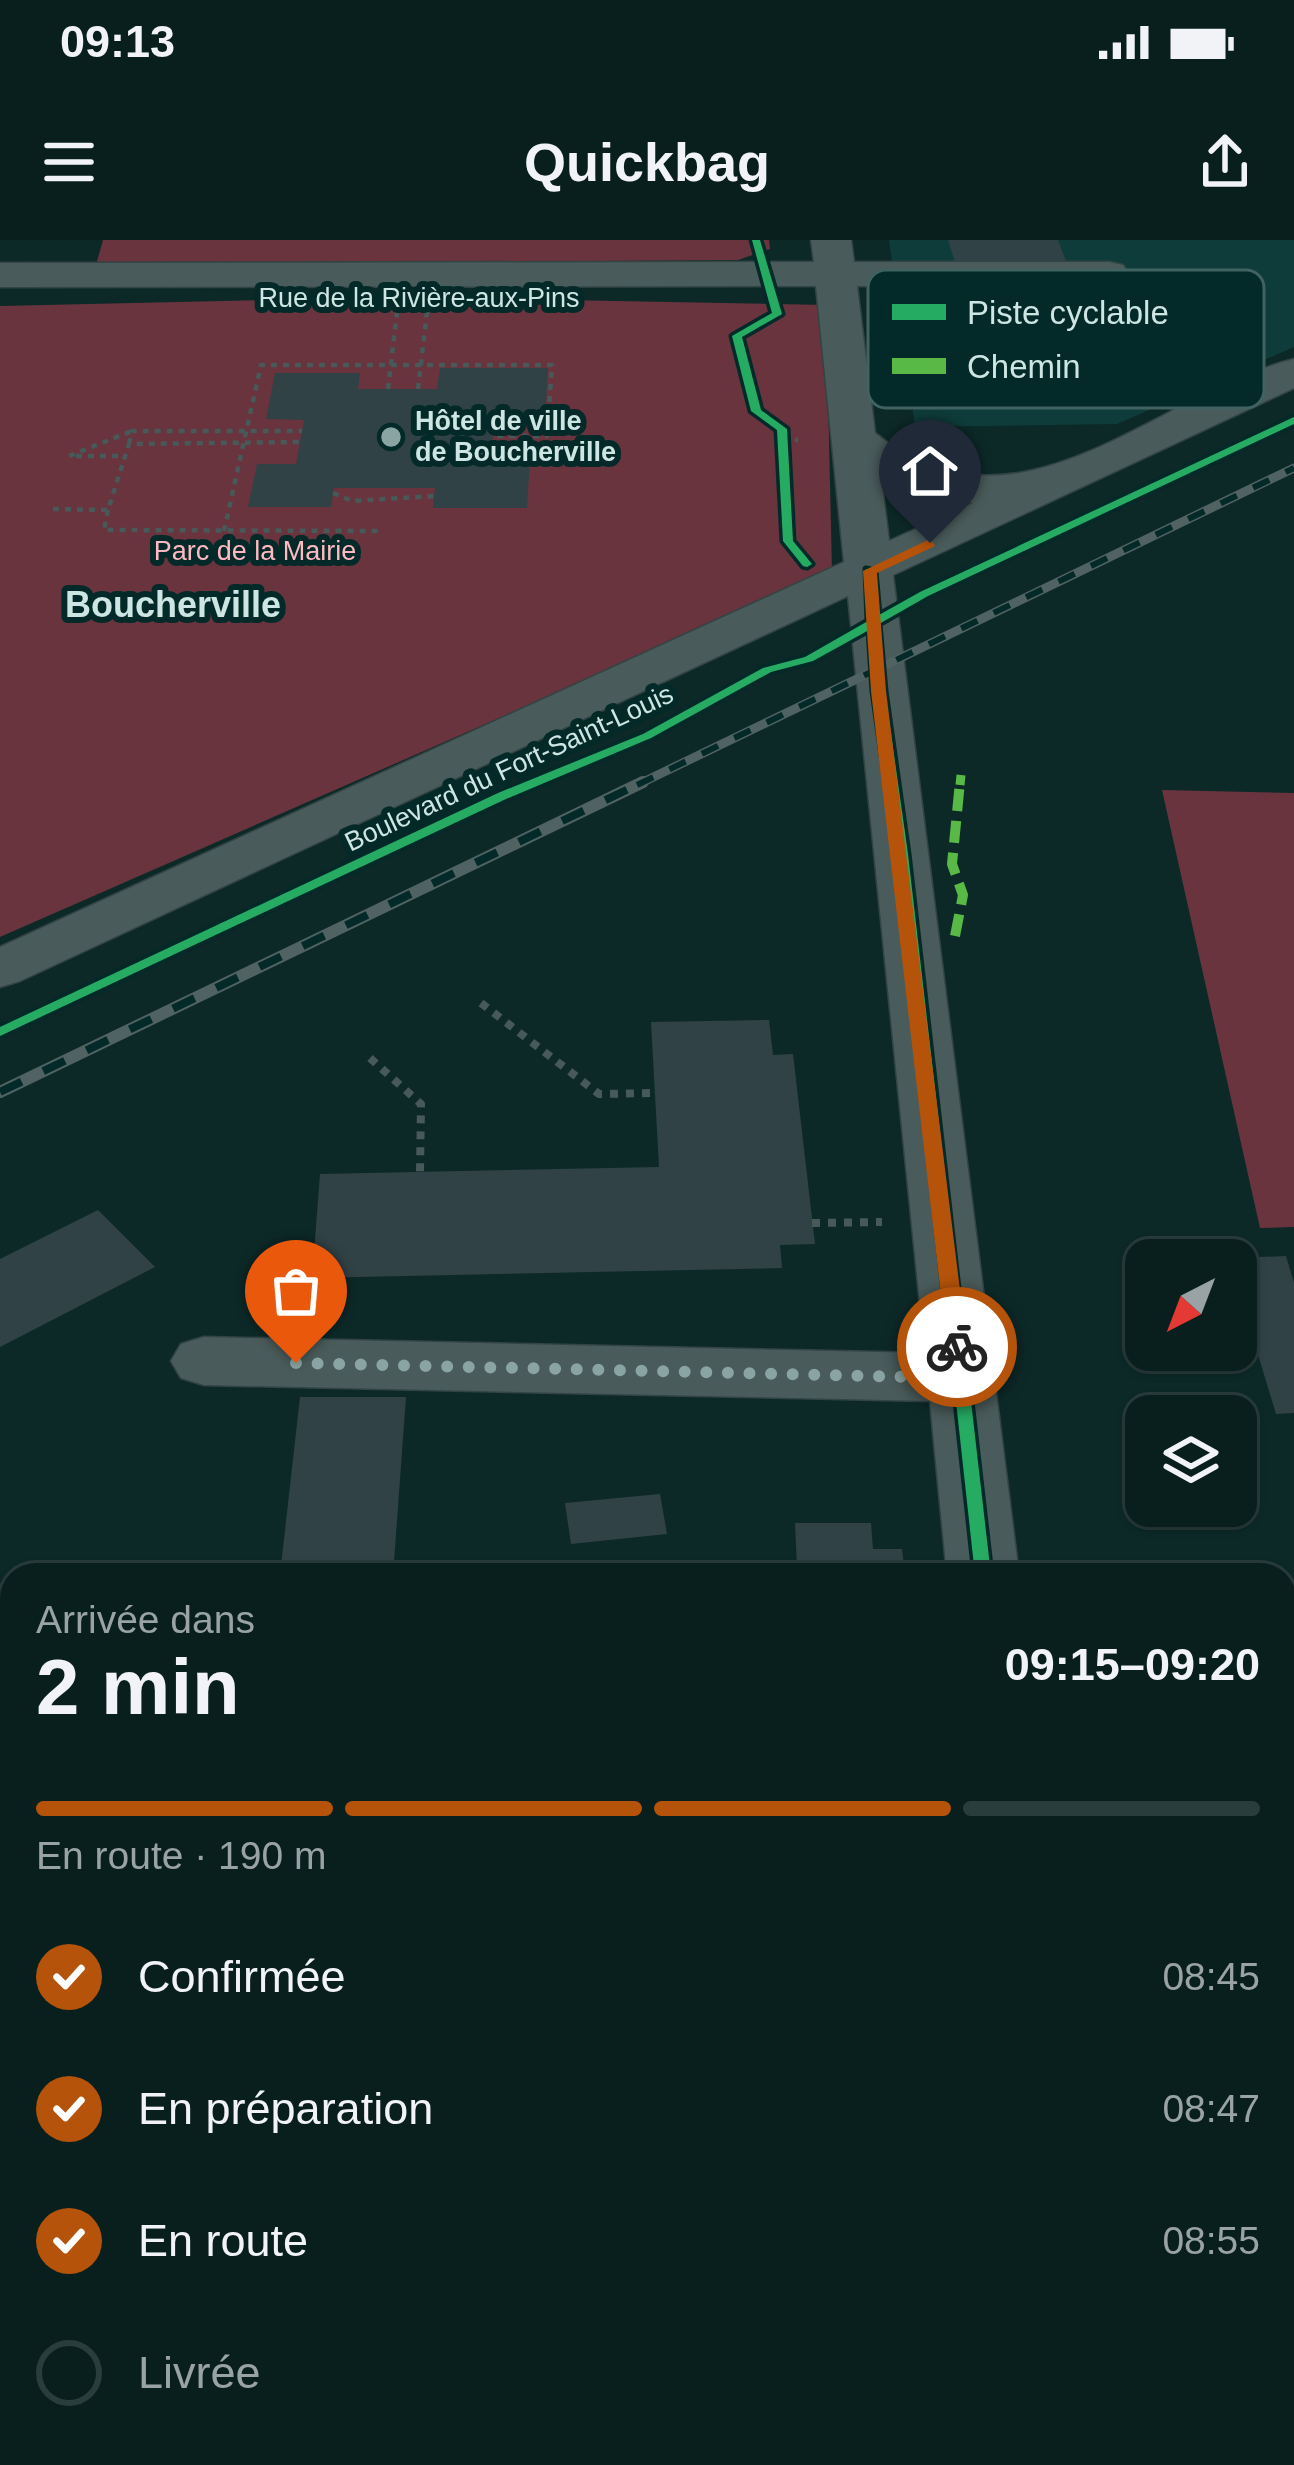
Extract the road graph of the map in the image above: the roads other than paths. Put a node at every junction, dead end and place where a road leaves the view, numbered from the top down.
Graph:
1 (111, 240) edge
2 (82, 263) edge
3 (834, 271) edge
4 (868, 271) edge
5 (0, 273) edge
6 (216, 276) junction
7 (0, 300) edge
8 (1294, 372) edge
9 (1264, 386) edge
10 (1219, 408) edge
11 (854, 436) junction
12 (1068, 480) junction
13 (870, 571) junction
14 (0, 969) edge
15 (204, 1361) dead end
16 (961, 1378) junction
17 (982, 1563) edge

1 - 6 street
2 - 3 street, Rue de la Rivière-aux-Pins
2 - 5 street, Rue de la Rivière-aux-Pins
2 - 6 street, Rue de la Rivière-aux-Pins
2 - 7 street, Rue de la Rivière-aux-Pins
3 - 4 street
3 - 6 street, Rue de la Rivière-aux-Pins
3 - 11 street
8 - 9 street, Boulevard du Fort-Saint-Louis
10 - 12 street, Boulevard du Fort-Saint-Louis
11 - 12 street
11 - 13 street
12 - 13 street, Boulevard du Fort-Saint-Louis
13 - 14 street, Boulevard du Fort-Saint-Louis
13 - 16 street
15 - 16 street
16 - 17 street

